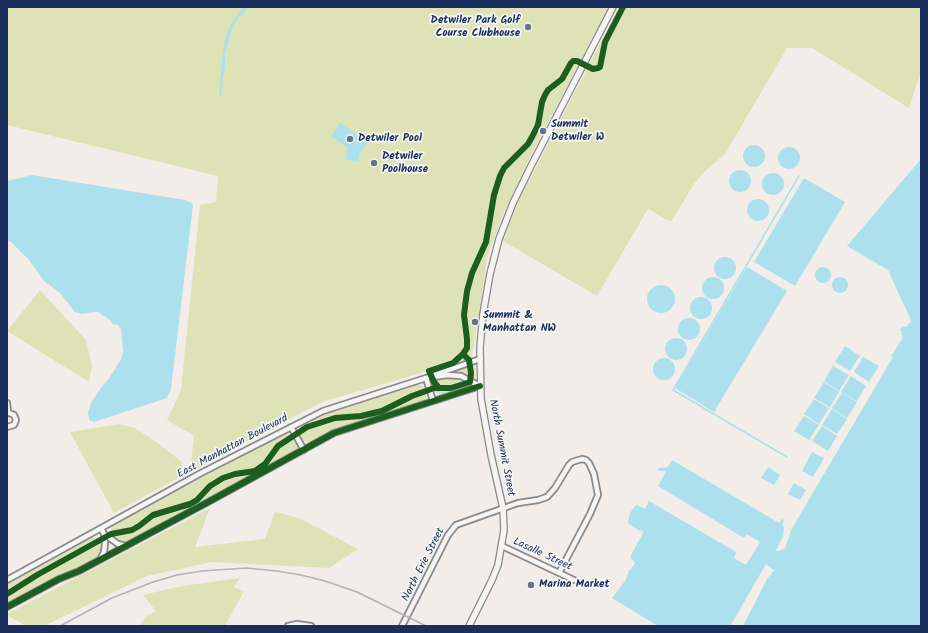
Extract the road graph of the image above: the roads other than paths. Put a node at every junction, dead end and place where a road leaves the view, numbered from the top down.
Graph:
1 (613, 7) edge
2 (480, 359) junction
3 (426, 378) junction
4 (480, 386) junction
5 (433, 401) junction
6 (7, 403) edge
7 (7, 412) edge
8 (7, 427) edge
9 (291, 427) junction
10 (304, 450) junction
11 (503, 508) junction
12 (101, 528) junction
13 (104, 534) junction
14 (126, 546) junction
15 (502, 546) junction
16 (100, 560) junction
17 (559, 573) junction
18 (7, 580) edge
19 (574, 580) dead end
20 (7, 607) edge
21 (288, 626) edge
22 (311, 626) edge
23 (402, 626) edge
24 (469, 626) edge

1 - 2 main road, North Summit Street
2 - 3 street, East Manhattan Boulevard
2 - 4 main road, North Summit Street
3 - 4 street
3 - 5 street
3 - 9 street, East Manhattan Boulevard
4 - 5 street
4 - 11 main road, North Summit Street
5 - 10 street
6 - 7 street
7 - 8 street
9 - 10 street
9 - 12 street, East Manhattan Boulevard
10 - 14 street
11 - 15 main road, North Summit Street
11 - 17 street, North Erie Street
11 - 23 street, North Erie Street
12 - 13 street
12 - 18 street, East Manhattan Boulevard
13 - 14 street
13 - 16 street
14 - 16 street
15 - 17 street, Lasalle Street
15 - 24 main road, North Summit Street
16 - 20 street
17 - 19 street, Lasalle Street
21 - 22 street

